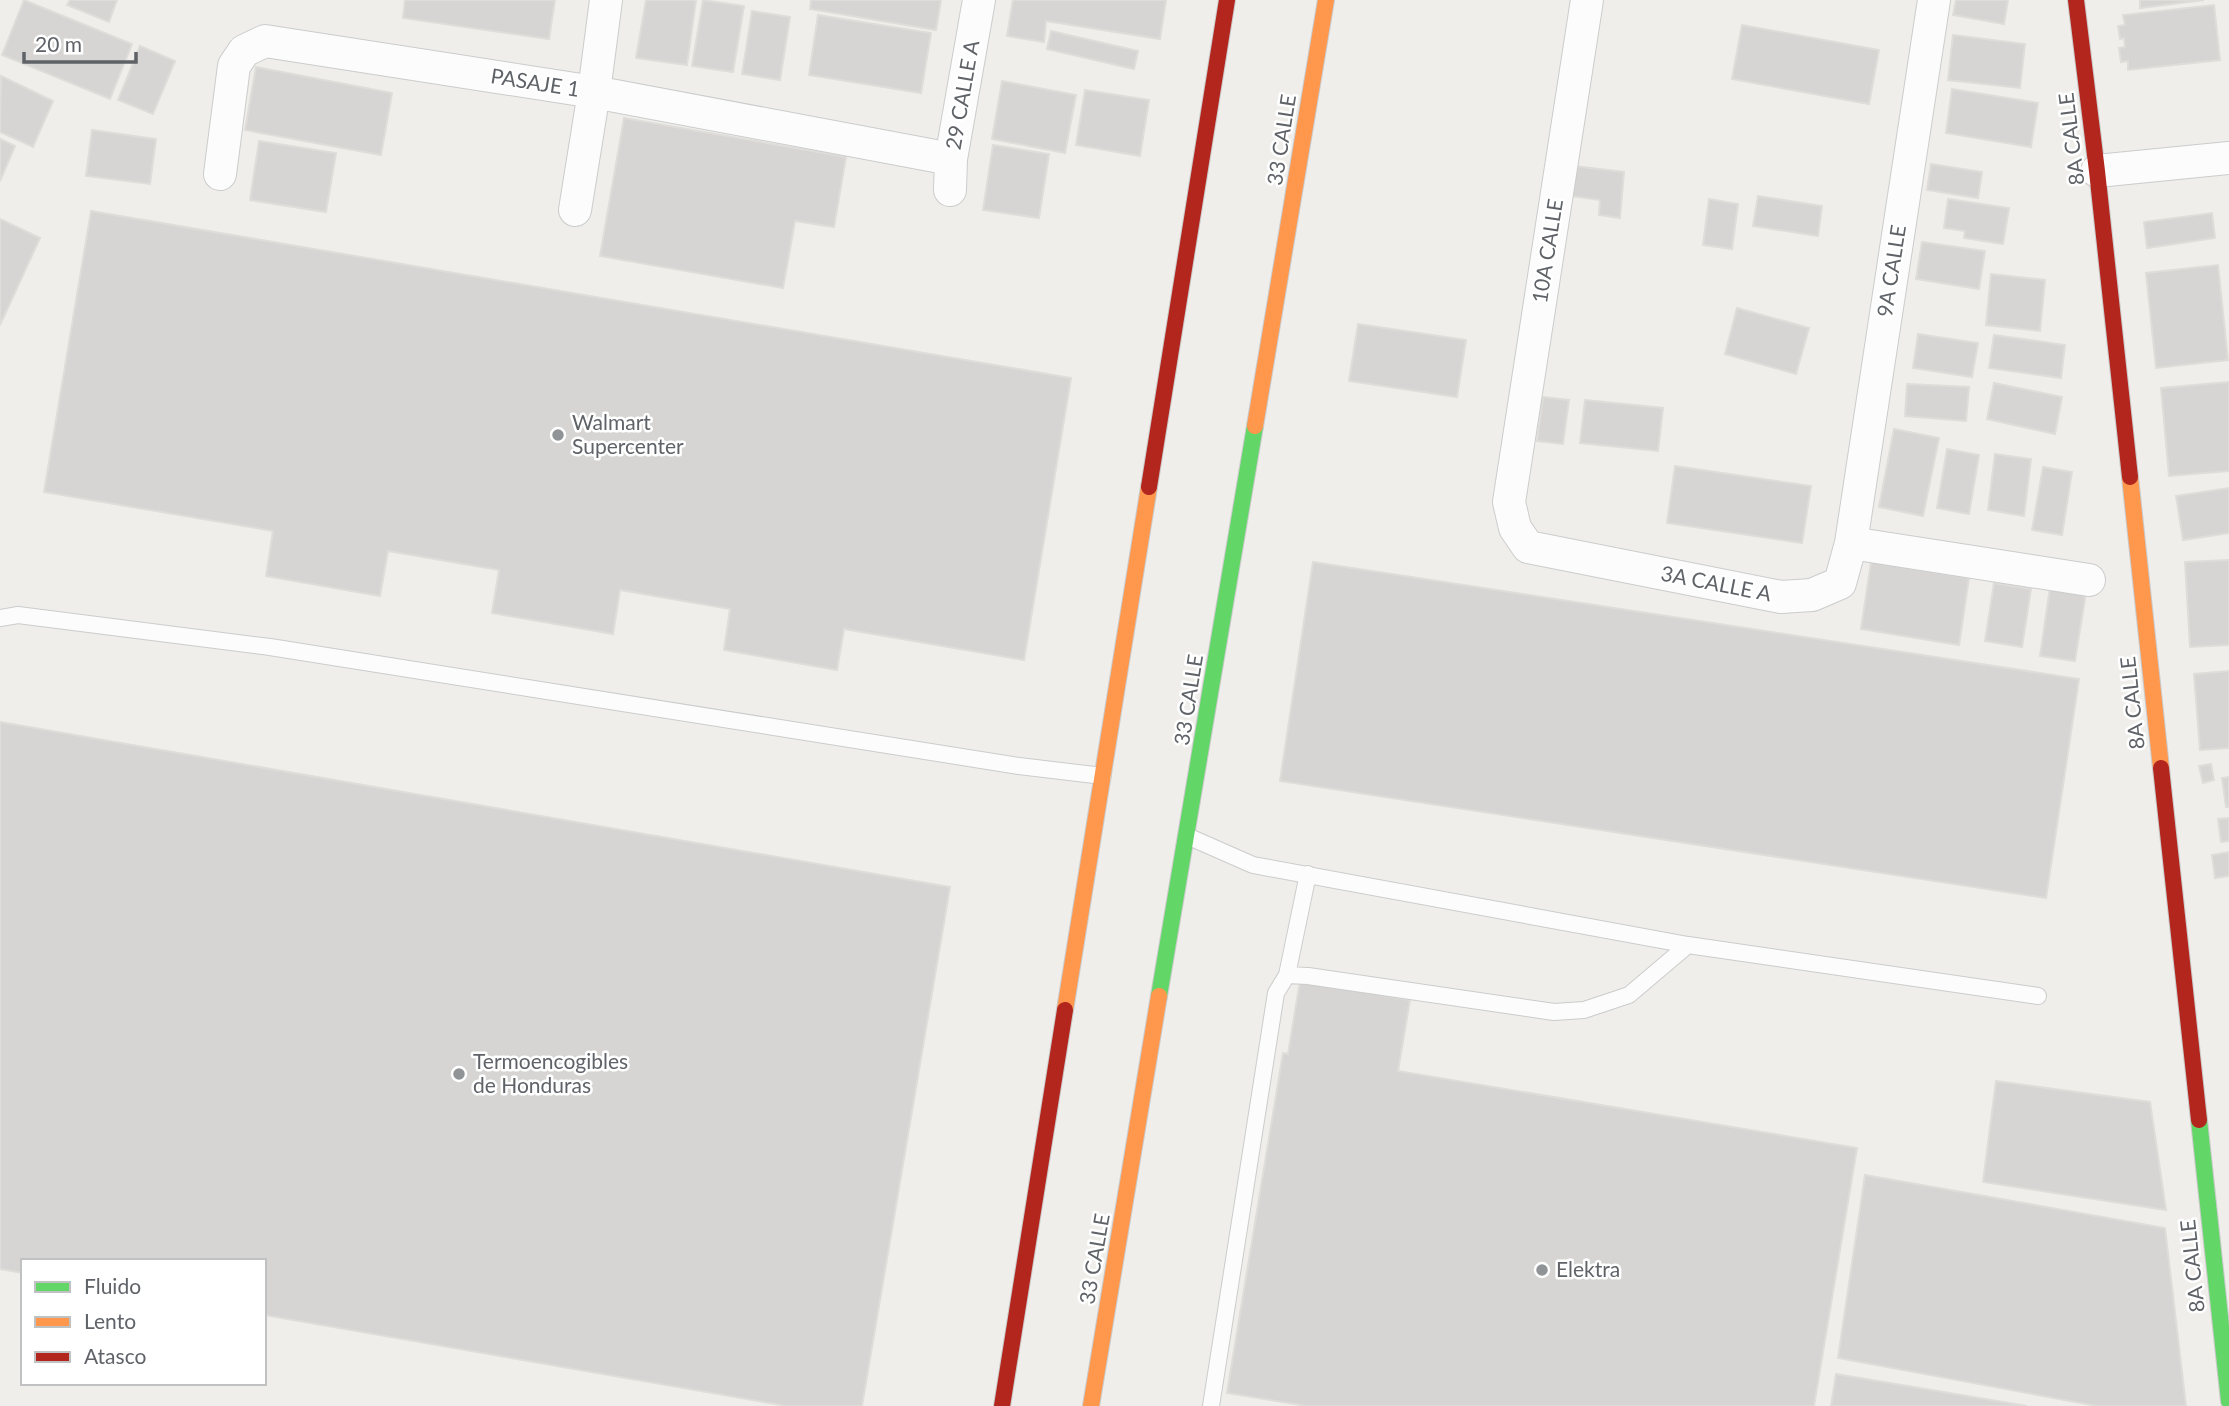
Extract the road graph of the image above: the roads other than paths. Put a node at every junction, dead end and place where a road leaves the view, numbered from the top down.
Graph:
1 (606, 0) edge
2 (979, 0) edge
3 (1227, 0) edge
4 (1326, 0) edge
5 (1587, 0) edge
6 (1934, 0) edge
7 (2076, 0) edge
8 (594, 92) junction
9 (2229, 158) edge
10 (951, 159) junction
11 (2097, 172) junction
12 (220, 174) dead end
13 (950, 190) dead end
14 (575, 210) dead end
15 (1509, 502) joint
16 (1851, 543) junction
17 (2088, 580) dead end
18 (0, 618) edge
19 (1103, 776) junction
20 (1187, 836) junction
21 (1308, 874) junction
22 (1688, 945) junction
23 (1287, 975) junction
24 (2038, 996) dead end
25 (2224, 1307) edge
26 (2229, 1401) edge
27 (1002, 1406) edge
28 (1091, 1406) edge
29 (1211, 1406) edge

1 - 8 street
2 - 10 street, 29 CALLE A
3 - 19 main road
4 - 20 main road, 33 CALLE
5 - 15 street, 10A CALLE
6 - 16 street, 9A CALLE
7 - 11 main road, 8A CALLE
8 - 10 street, PASAJE 1
8 - 12 street, PASAJE 1
8 - 14 street
9 - 11 street
10 - 13 street, 29 CALLE A
11 - 25 main road, 8A CALLE
15 - 16 street, 3A CALLE A
16 - 17 street
18 - 19 lane
19 - 27 main road
20 - 21 lane
20 - 28 main road, 33 CALLE
21 - 22 lane
21 - 23 lane
22 - 23 lane
22 - 24 lane
23 - 29 lane
25 - 26 main road, 8A CALLE

